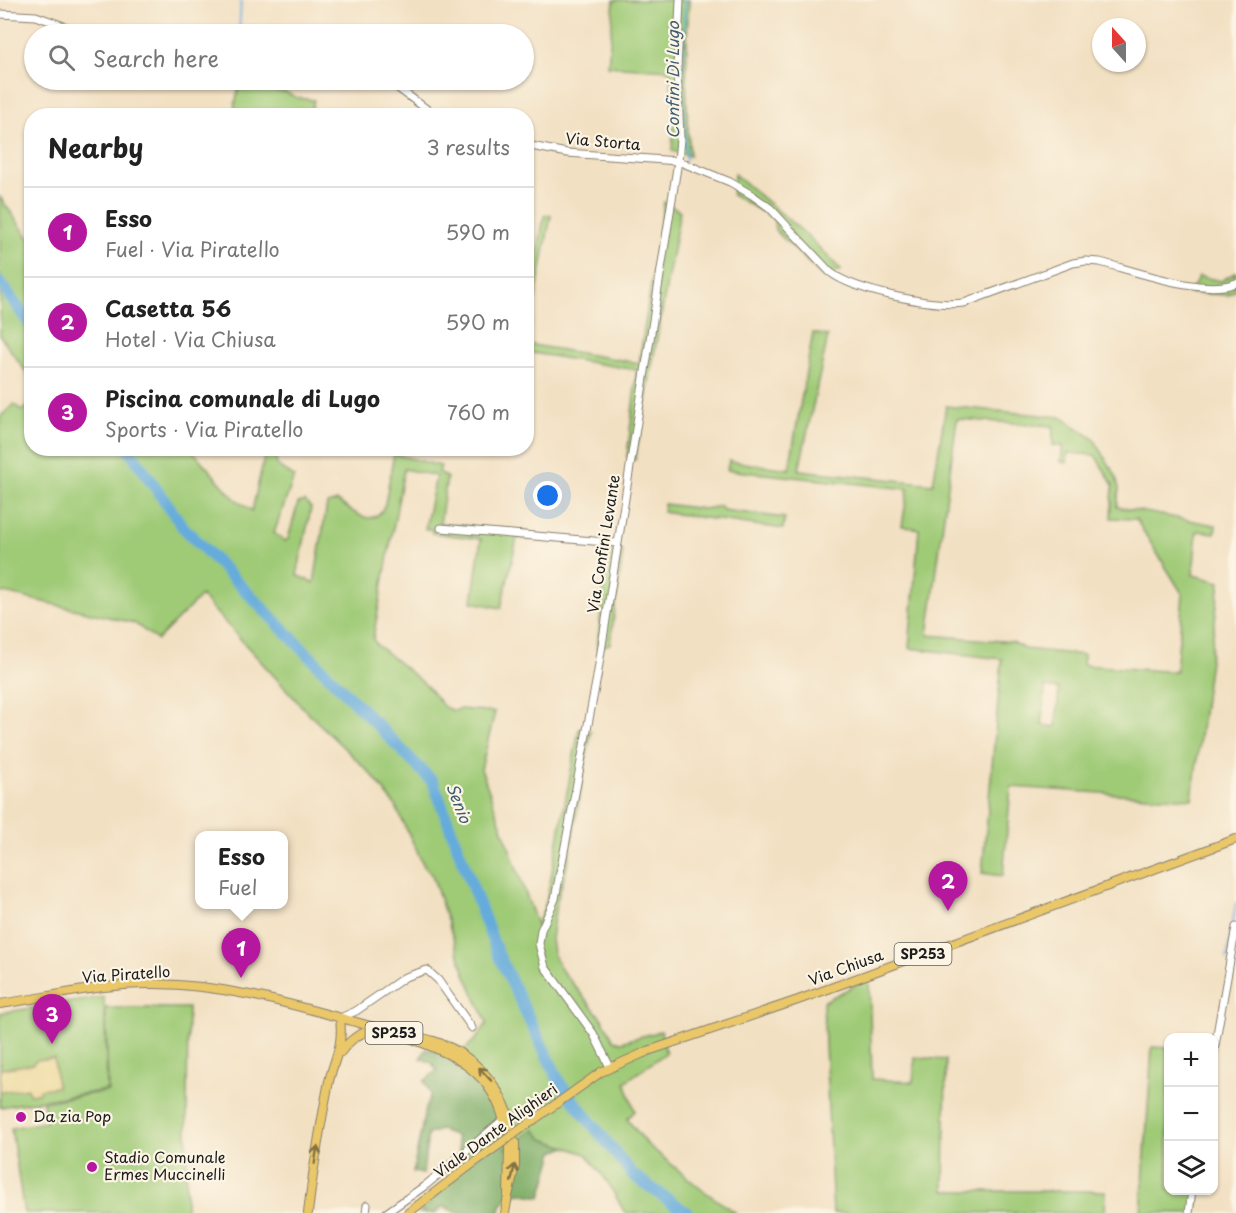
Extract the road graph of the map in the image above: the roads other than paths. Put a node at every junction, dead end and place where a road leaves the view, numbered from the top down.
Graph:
1 (680, 0) edge
2 (0, 14) edge
3 (58, 24) edge
4 (401, 90) edge
5 (425, 108) edge
6 (534, 147) edge
7 (678, 161) junction
8 (1236, 283) edge
9 (441, 528) dead end
10 (617, 543) junction
11 (1236, 838) edge
12 (1236, 927) edge
13 (0, 1004) edge
14 (340, 1019) junction
15 (375, 1028) junction
16 (472, 1028) dead end
17 (393, 1032) junction
18 (1217, 1033) edge
19 (336, 1059) junction
20 (610, 1067) junction
21 (601, 1072) joint
22 (504, 1119) junction
23 (512, 1144) dead end
24 (1191, 1195) edge
25 (308, 1213) edge
26 (386, 1213) edge
27 (408, 1213) edge
28 (506, 1213) edge
29 (1189, 1213) edge

1 - 7 street, Via Confini Levante
2 - 3 street
4 - 5 street
6 - 7 street, Via Storta
7 - 8 street, Via Storta
7 - 10 street, Via Confini Levante
9 - 10 street
10 - 20 street, Via Confini Levante
11 - 20 main road, Via Chiusa / SP253
12 - 18 street
13 - 14 main road, Via Piratello
14 - 15 main road, Via Piratello / SP253
14 - 16 street
14 - 19 main road, SP253
15 - 17 main road, Via Piratello / SP253
15 - 19 main road, SP253
17 - 22 main road, Via Piratello / SP253
22 -> 17 main road, Via Piratello / SP253
25 -> 19 main road, SP253
20 - 21 main road, Via Chiusa / SP253
21 - 27 main road, Viale Dante Alighieri / SP253, bridge
22 - 26 street
23 - 28 main road
24 - 29 street

